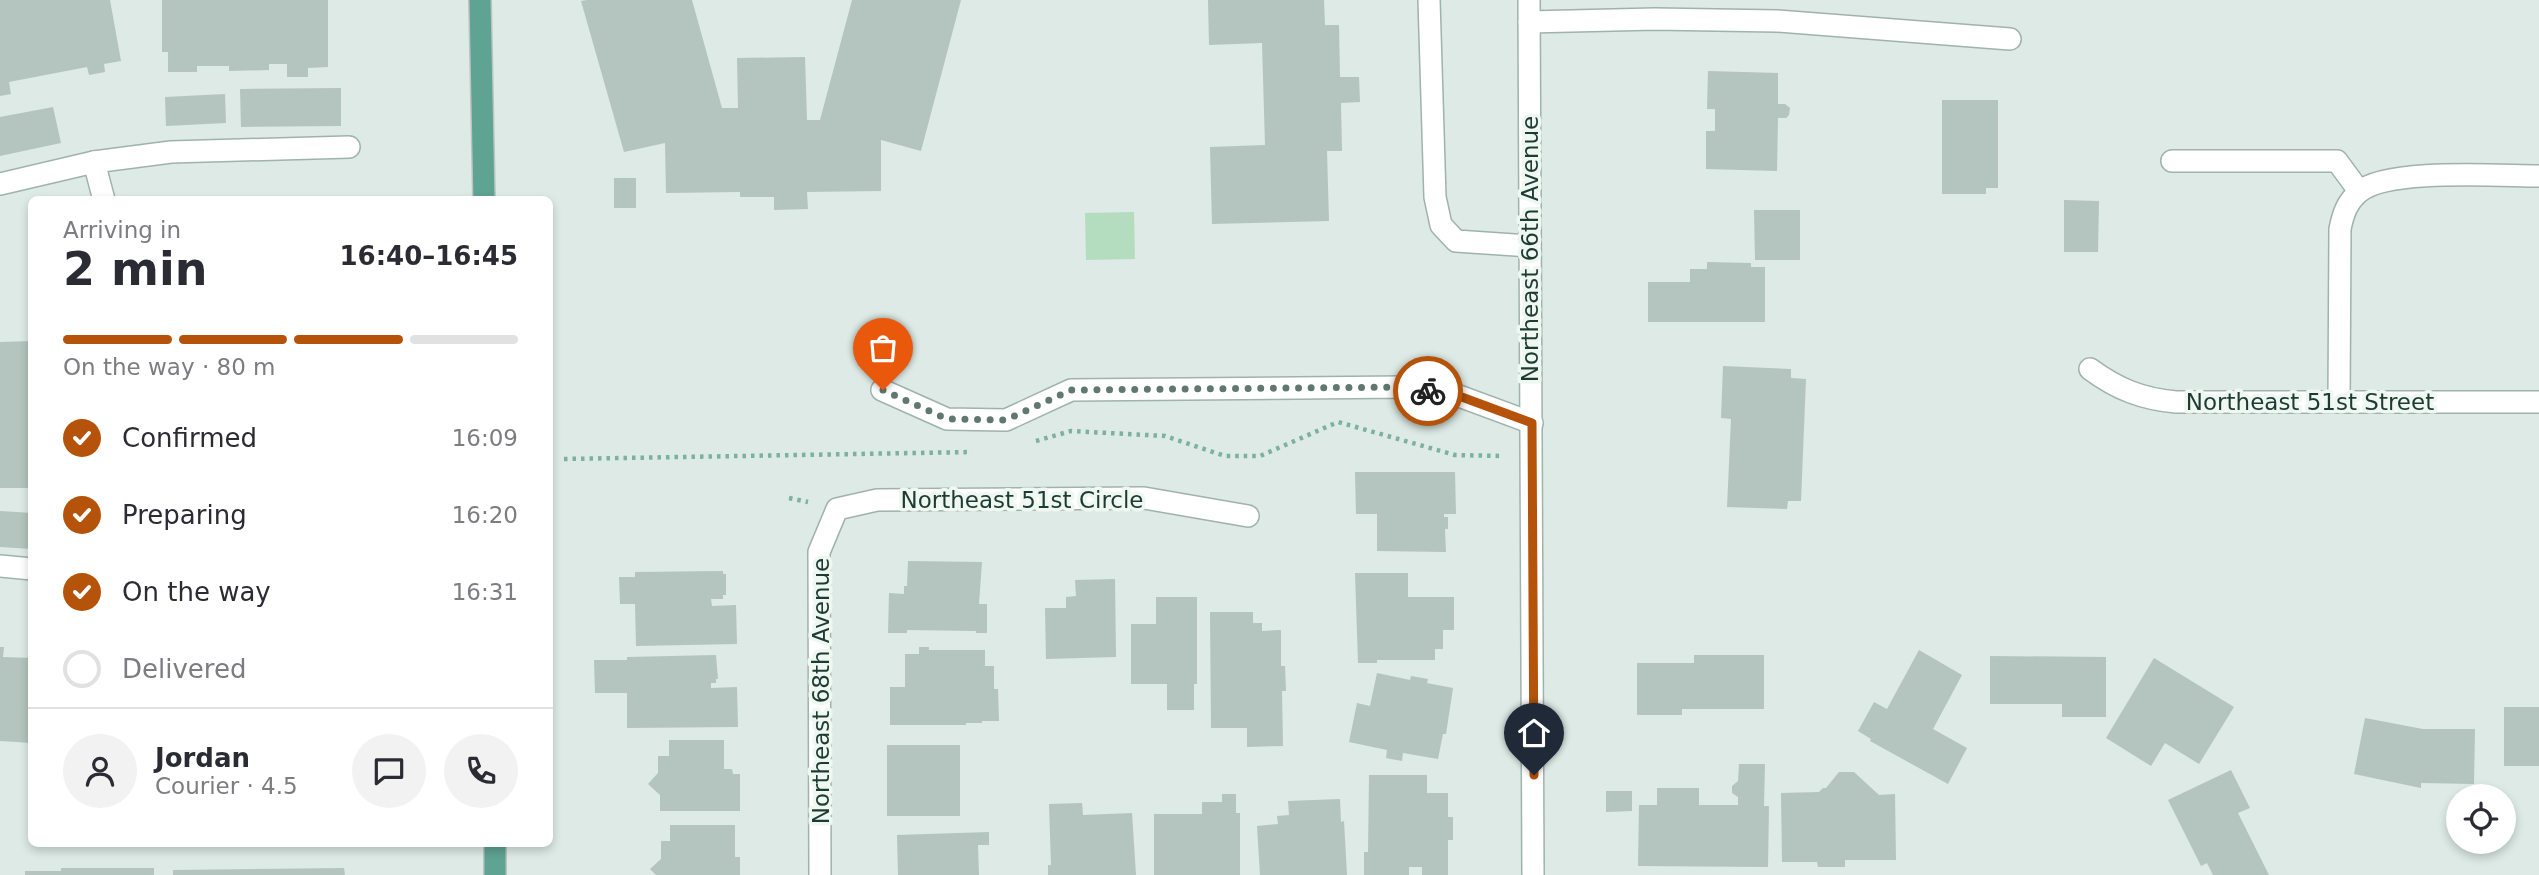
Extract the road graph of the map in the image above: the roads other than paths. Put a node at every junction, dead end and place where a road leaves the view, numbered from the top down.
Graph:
1 (480, 0) edge
2 (1429, 0) edge
3 (1529, 0) edge
4 (1529, 22) junction
5 (2010, 39) dead end
6 (349, 147) dead end
7 (2172, 161) dead end
8 (94, 162) junction
9 (2539, 176) edge
10 (0, 184) edge
11 (2360, 191) junction
12 (103, 196) edge
13 (484, 196) edge
14 (1530, 246) junction
15 (2090, 369) dead end
16 (883, 390) dead end
17 (2339, 402) junction
18 (2539, 402) edge
19 (1532, 423) junction
20 (837, 509) joint
21 (1248, 516) dead end
22 (0, 566) edge
23 (28, 569) edge
24 (495, 847) edge
25 (495, 875) edge
26 (820, 875) edge
27 (1533, 875) edge

1 - 13 main road
2 - 14 street
3 - 4 street, Northeast 66th Avenue
4 - 5 street
4 - 14 street, Northeast 66th Avenue
6 - 8 street
7 - 11 street
8 - 10 street
8 - 12 street
9 - 11 street
11 - 17 street
14 - 19 street, Northeast 66th Avenue
15 - 17 street, Northeast 51st Street
16 - 19 street
17 - 18 street, Northeast 51st Street
19 - 27 street, Northeast 66th Avenue
20 - 21 street, Northeast 51st Circle
20 - 26 street, Northeast 68th Avenue
22 - 23 street
24 - 25 main road

